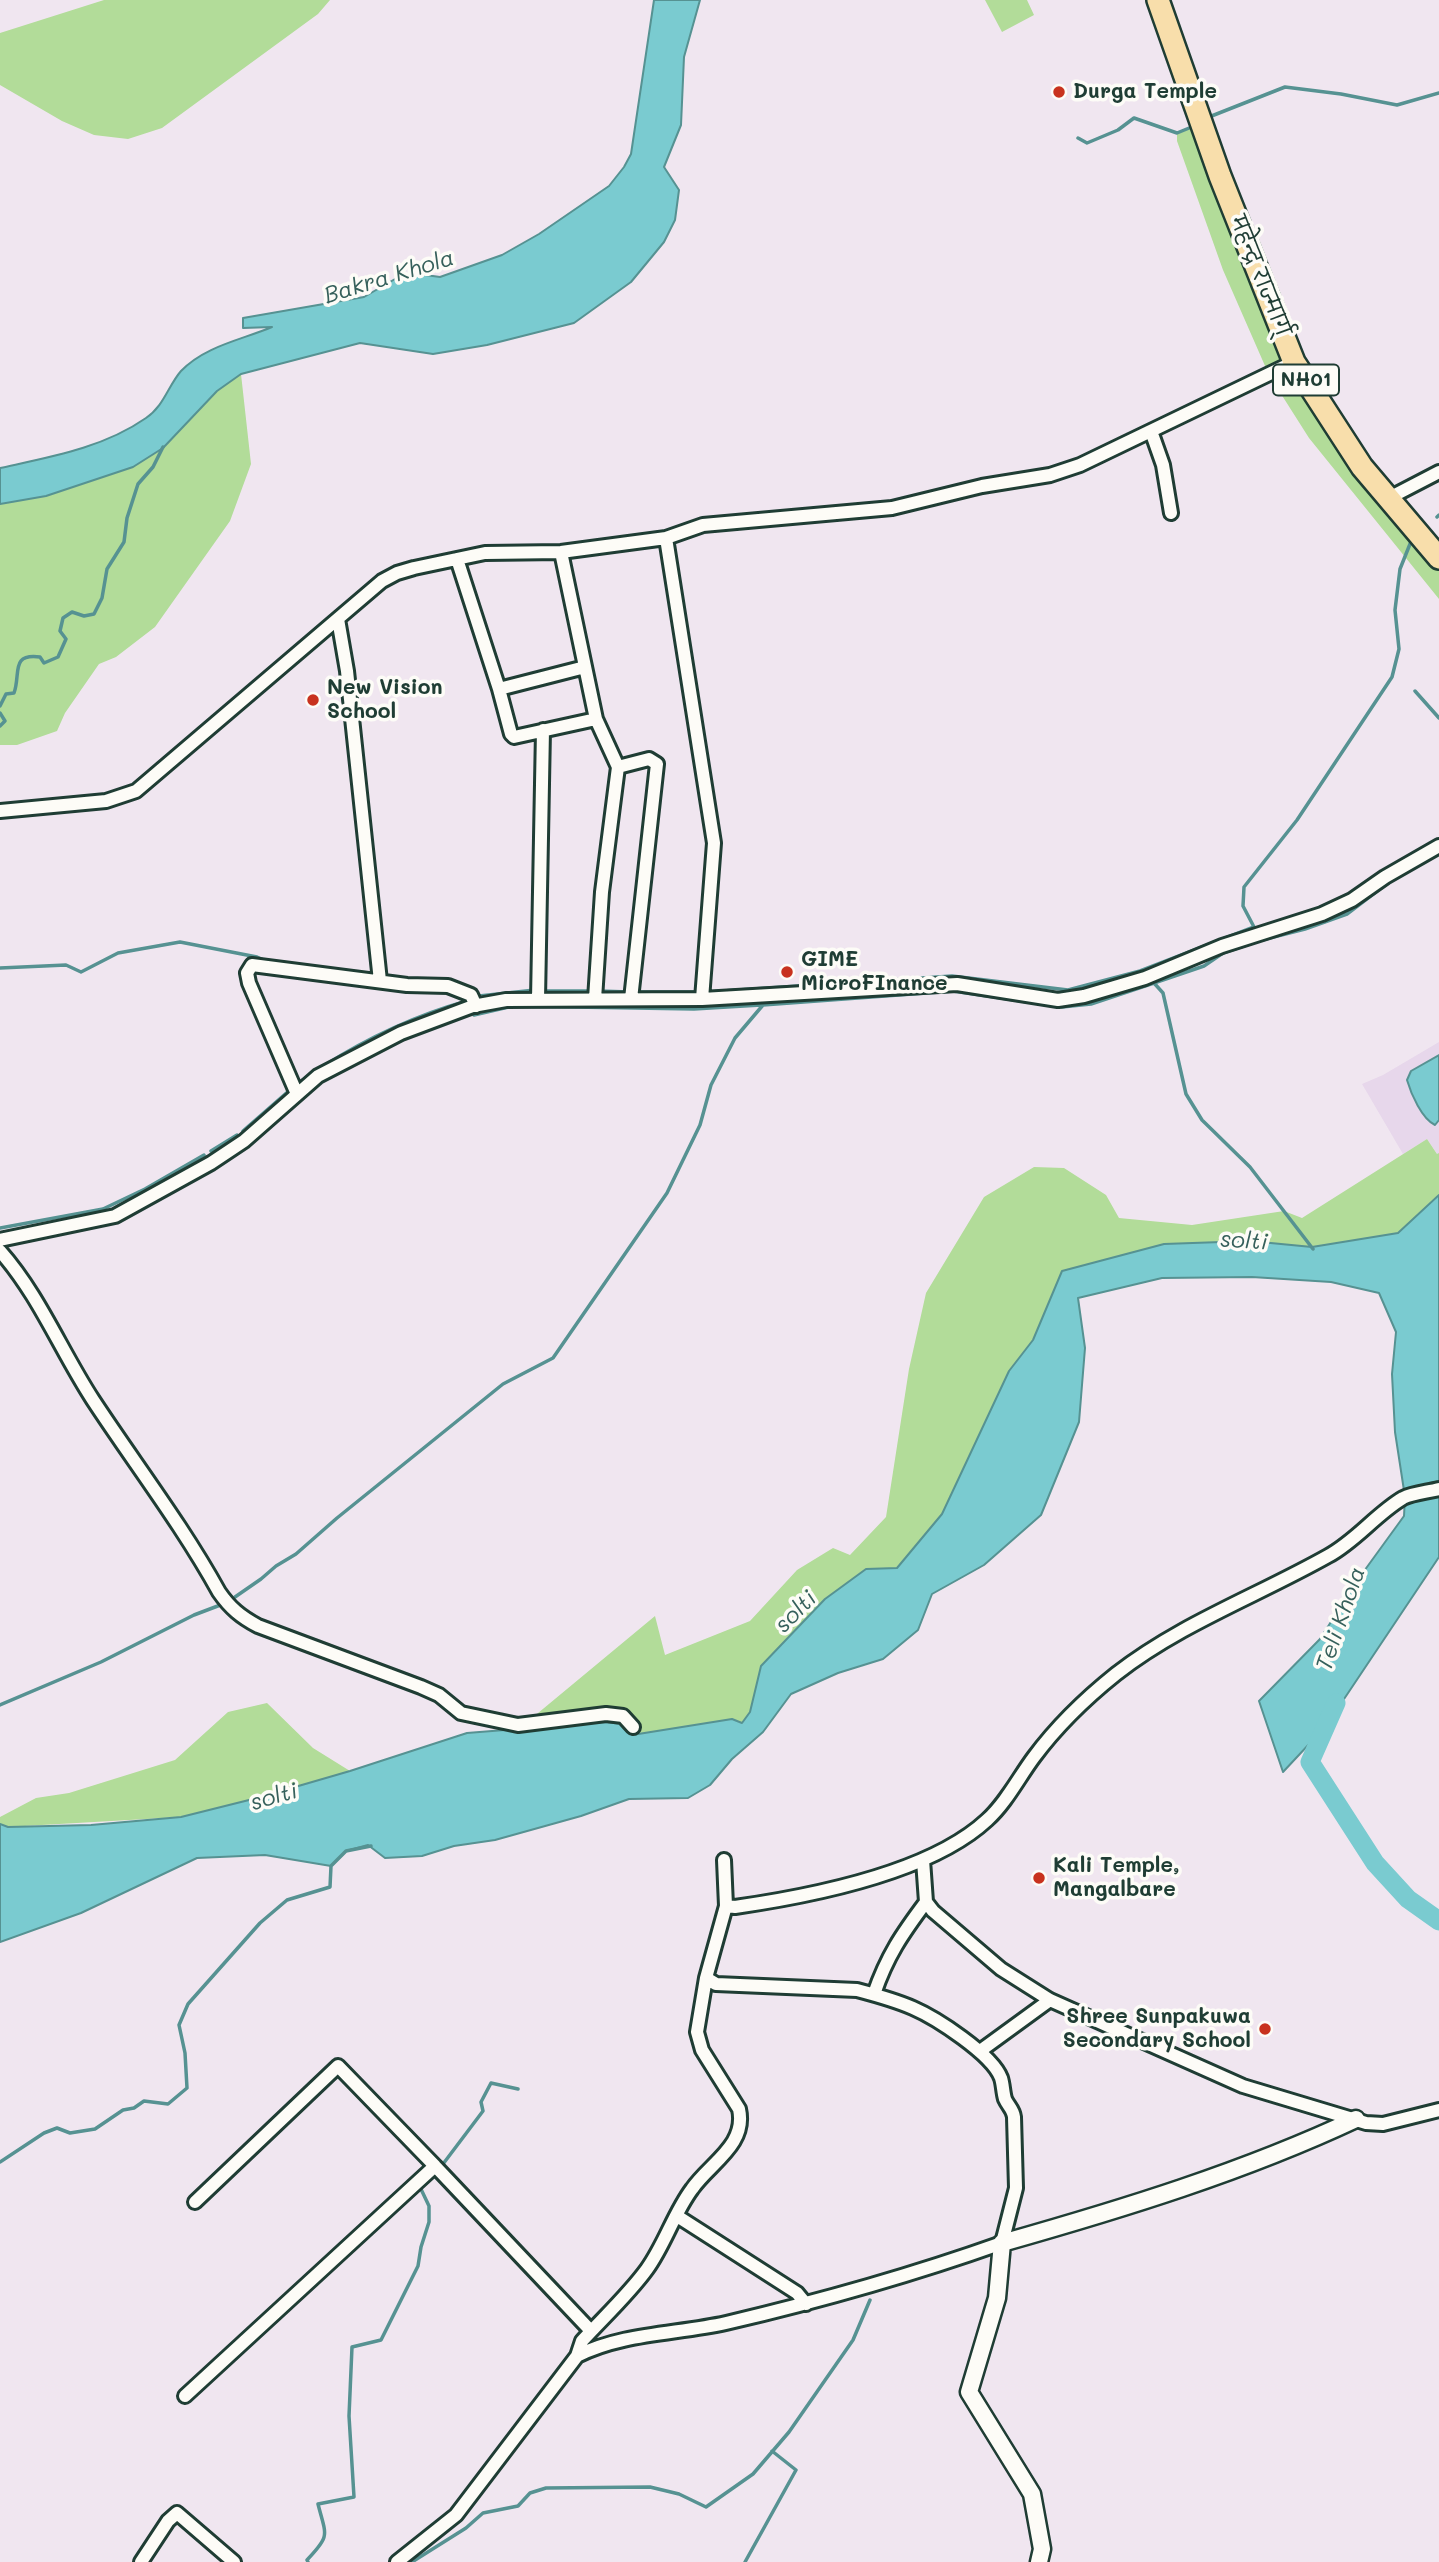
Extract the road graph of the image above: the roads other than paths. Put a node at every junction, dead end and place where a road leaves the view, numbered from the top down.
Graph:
1 (1158, 0) edge
2 (1294, 362) junction
3 (1151, 431) junction
4 (1439, 472) edge
5 (1388, 498) junction
6 (1171, 513) dead end
7 (666, 538) junction
8 (561, 552) junction
9 (1439, 558) edge
10 (457, 559) junction
11 (338, 619) junction
12 (585, 667) junction
13 (499, 689) junction
14 (596, 719) junction
15 (543, 730) junction
16 (618, 767) junction
17 (0, 811) edge
18 (1439, 846) edge
19 (380, 981) junction
20 (538, 999) junction
21 (595, 999) junction
22 (631, 999) junction
23 (702, 999) junction
24 (476, 1006) junction
25 (297, 1094) junction
26 (0, 1240) edge
27 (0, 1251) edge
28 (1439, 1489) edge
29 (633, 1727) dead end
30 (724, 1860) dead end
31 (923, 1860) junction
32 (926, 1902) junction
33 (726, 1906) junction
34 (706, 1978) junction
35 (874, 1994) junction
36 (1050, 2000) junction
37 (981, 2051) junction
38 (1439, 2110) edge
39 (1356, 2119) junction
40 (435, 2166) junction
41 (195, 2202) dead end
42 (677, 2216) junction
43 (1002, 2243) junction
44 (806, 2304) junction
45 (591, 2331) junction
46 (577, 2356) junction
47 (185, 2396) dead end
48 (141, 2562) edge
49 (234, 2562) edge
50 (397, 2562) edge
51 (1039, 2562) edge

1 - 2 highway, महेन्द्र राज्मार्ग् / NH01
2 - 3 street
2 - 5 highway, महेन्द्र राज्मार्ग् / NH01
3 - 6 street
3 - 7 street
4 - 5 street
5 - 9 highway, महेन्द्र राज्मार्ग् / NH01
7 - 8 street
7 - 23 street
8 - 10 street
8 - 12 street
10 - 11 street
10 - 13 street
11 - 17 street
11 - 19 street
12 - 13 street
12 - 14 street
13 - 15 street
14 - 15 street
14 - 16 street
15 - 20 street
16 - 21 street
16 - 22 street
18 - 23 street
19 - 24 street
19 - 25 street
20 - 21 street
20 - 24 street
21 - 22 street
22 - 23 street
24 - 25 street
25 - 26 street
27 - 29 street
28 - 31 street
30 - 33 street
31 - 32 street
31 - 33 street
32 - 35 street
32 - 36 street
33 - 34 street
34 - 35 street
34 - 42 street
35 - 37 street
36 - 37 street
36 - 39 street
37 - 43 street
38 - 39 street
39 - 43 street
40 - 41 street
40 - 45 street
40 - 47 street
42 - 44 street
42 - 45 street
43 - 44 street
43 - 51 street
44 - 46 street
45 - 46 street
46 - 50 street
48 - 49 street

